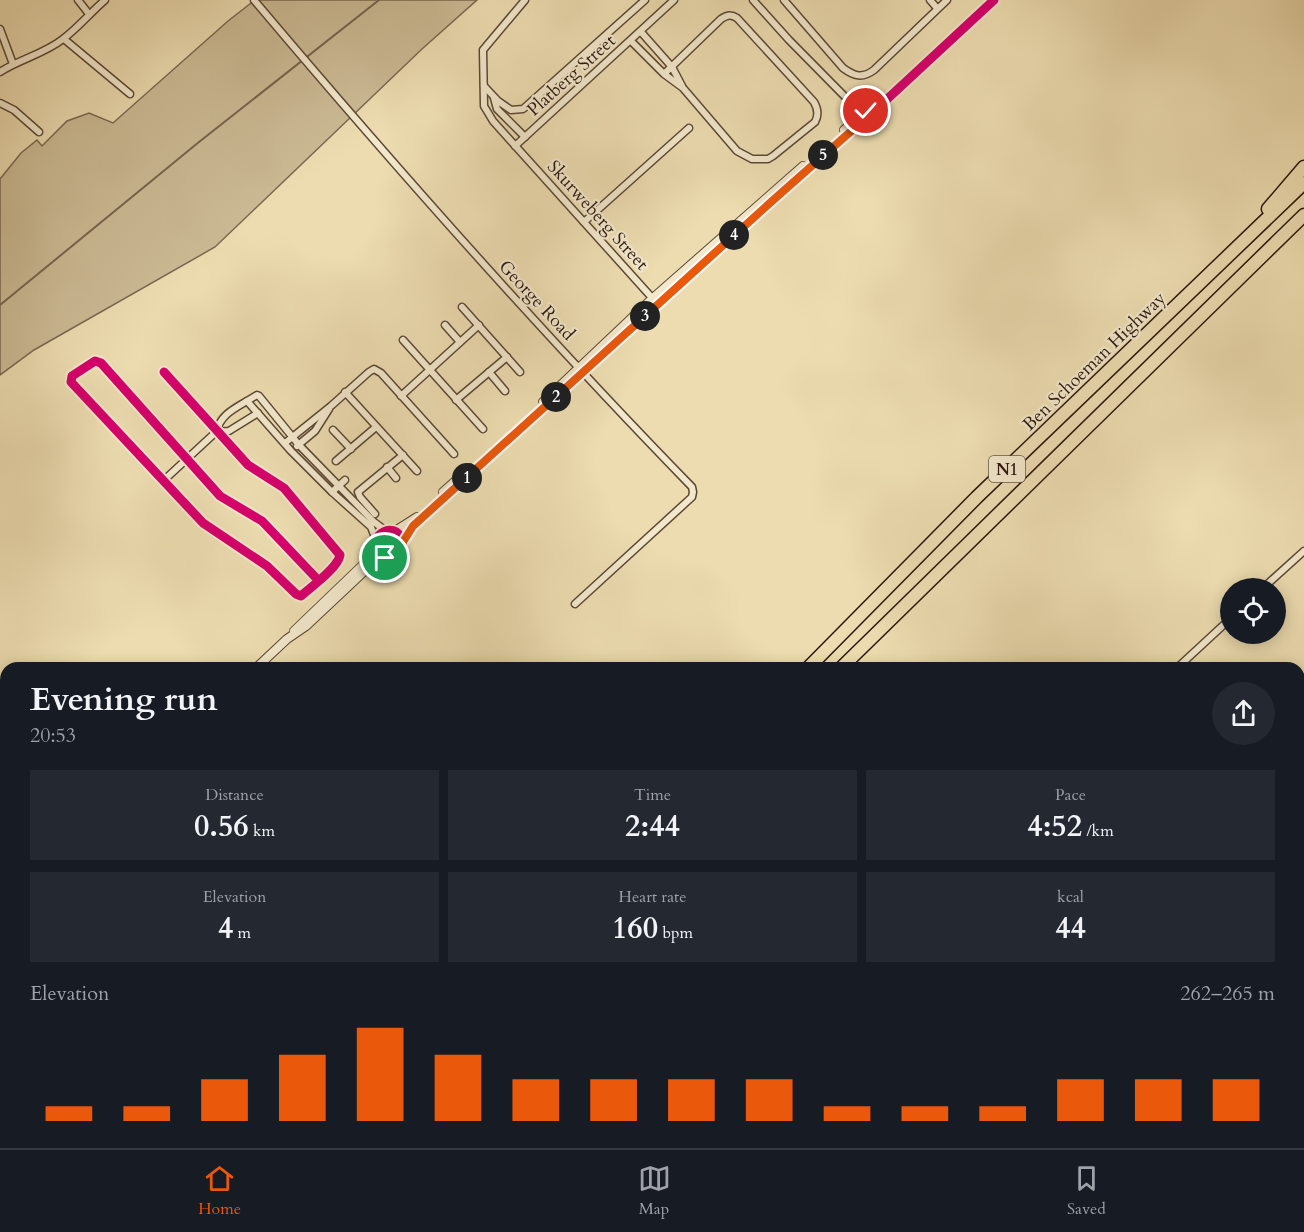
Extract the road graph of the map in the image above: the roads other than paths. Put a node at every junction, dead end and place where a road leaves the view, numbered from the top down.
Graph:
1 (78, 0) edge
2 (105, 0) edge
3 (254, 0) edge
4 (525, 0) edge
5 (645, 0) edge
6 (674, 0) edge
7 (753, 0) edge
8 (784, 0) edge
9 (930, 0) edge
10 (947, 0) edge
11 (987, 0) edge
12 (994, 0) edge
13 (937, 8) junction
14 (89, 14) junction
15 (0, 28) edge
16 (641, 32) junction
17 (64, 39) junction
18 (631, 41) junction
19 (13, 64) junction
20 (672, 67) junction
21 (0, 72) edge
22 (664, 74) junction
23 (484, 86) junction
24 (683, 88) junction
25 (130, 94) dead end
26 (494, 97) junction
27 (0, 103) edge
28 (864, 116) junction
29 (688, 128) dead end
30 (39, 132) dead end
31 (525, 137) junction
32 (515, 146) junction
33 (1304, 167) edge
34 (1304, 183) edge
35 (1304, 215) edge
36 (584, 222) junction
37 (1304, 224) edge
38 (1210, 275) junction
39 (1224, 293) junction
40 (656, 301) junction
41 (462, 307) dead end
42 (445, 325) dead end
43 (479, 325) junction
44 (402, 340) dead end
45 (460, 342) junction
46 (507, 357) junction
47 (582, 370) junction
48 (429, 371) junction
49 (164, 372) dead end
50 (489, 372) junction
51 (520, 372) dead end
52 (505, 391) dead end
53 (345, 392) junction
54 (401, 396) junction
55 (456, 400) junction
56 (247, 401) junction
57 (331, 406) junction
58 (258, 413) junction
59 (376, 426) junction
60 (483, 429) dead end
61 (333, 430) dead end
62 (216, 432) junction
63 (292, 436) junction
64 (285, 443) junction
65 (299, 445) junction
66 (351, 449) junction
67 (291, 451) junction
68 (454, 454) dead end
69 (403, 455) junction
70 (188, 459) junction
71 (336, 461) dead end
72 (387, 467) junction
73 (417, 471) dead end
74 (396, 478) dead end
75 (162, 482) junction
76 (342, 482) junction
77 (332, 492) junction
78 (375, 514) dead end
79 (386, 531) junction
80 (395, 531) junction
81 (403, 542) junction
82 (376, 544) junction
83 (1304, 551) edge
84 (385, 558) junction
85 (1274, 578) edge
86 (318, 580) junction
87 (575, 604) dead end
88 (1220, 627) edge
89 (287, 639) junction
90 (262, 662) edge
91 (814, 662) edge
92 (847, 662) edge
93 (1183, 662) edge

1 - 14 street
2 - 14 street
3 - 47 street, George Road
4 - 23 street, Skurweberg Street
5 - 26 street
6 - 16 street, Platberg Street
7 - 28 street
8 - 13 street
9 - 13 street
10 - 13 street
11 - 28 street
12 - 28 street
14 - 17 street
15 - 19 street
16 - 18 street, Platberg Street
16 - 20 street
17 - 19 street
17 - 25 street
18 - 22 street
18 - 31 street, Platberg Street
19 - 21 street
20 - 22 street
20 - 24 street
20 - 24 street
22 - 24 street
23 - 26 street
23 - 32 street, Skurweberg Street
26 - 31 street
27 - 30 street
28 - 40 street
29 - 36 street
31 - 32 street, Platberg Street
32 - 36 street, Skurweberg Street
33 - 38 highway
34 - 38 highway, Ben Schoeman Highway / N1
35 - 39 highway, N1
36 - 40 street, Skurweberg Street
37 - 39 highway
38 - 91 highway, Ben Schoeman Highway / N1
39 - 92 highway, N1
40 - 47 street
41 - 43 street
42 - 45 street
43 - 45 street
43 - 46 street
44 - 48 street
45 - 48 street
46 - 50 street
46 - 51 street
47 - 80 street
47 - 81 street
47 - 87 street, George Road
48 - 54 street
48 - 55 street
49 - 62 street
50 - 52 street
50 - 55 street
53 - 54 street
53 - 57 street
53 - 59 street
54 - 68 street
55 - 60 street
56 - 58 street
56 - 62 street
56 - 63 street
57 - 63 street
57 - 65 street
58 - 62 street
58 - 64 street
59 - 66 street
59 - 69 street
61 - 66 street
62 - 70 street
62 - 86 street
63 - 64 street
63 - 65 street
64 - 67 street
65 - 67 street
65 - 76 street
66 - 71 street
67 - 77 street
69 - 72 street
69 - 73 street
70 - 75 street
70 - 75 street
70 - 86 street
72 - 74 street
72 - 78 street
75 - 86 street
76 - 77 street
76 - 79 street
77 - 82 street
79 - 80 street
79 - 82 street
80 - 81 street
81 - 84 street
82 - 84 street
82 - 89 street
83 - 85 street
84 - 89 street
88 - 93 street
89 - 90 street

